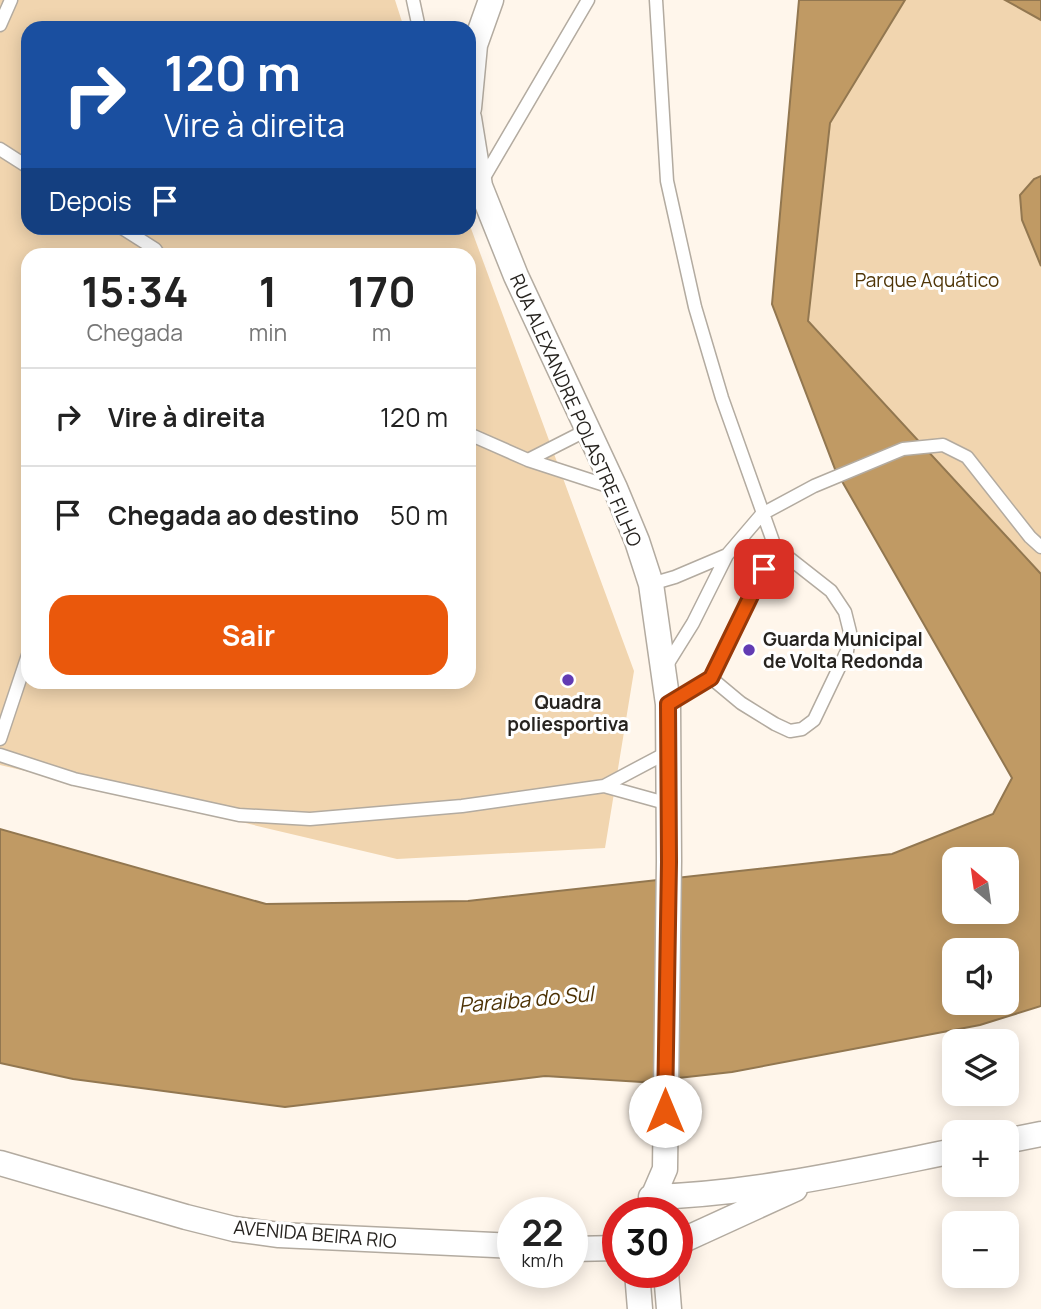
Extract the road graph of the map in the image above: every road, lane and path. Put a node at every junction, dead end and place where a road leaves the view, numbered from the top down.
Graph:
1 (10, 0) edge
2 (413, 0) edge
3 (491, 0) edge
4 (588, 0) edge
5 (656, 0) edge
6 (418, 21) edge
7 (0, 25) edge
8 (476, 42) edge
9 (0, 149) edge
10 (21, 162) edge
11 (476, 173) edge
12 (476, 181) edge
13 (133, 235) edge
14 (153, 248) edge
15 (587, 430) junction
16 (476, 437) edge
17 (528, 460) junction
18 (615, 488) junction
19 (762, 514) junction
20 (775, 547) junction
21 (1041, 547) edge
22 (727, 555) junction
23 (651, 584) junction
24 (665, 668) junction
25 (21, 676) edge
26 (711, 678) junction
27 (668, 704) junction
28 (0, 739) edge
29 (668, 752) junction
30 (0, 755) edge
31 (604, 786) junction
32 (669, 807) junction
33 (1041, 1134) edge
34 (1019, 1138) edge
35 (942, 1153) edge
36 (0, 1163) edge
37 (665, 1169) junction
38 (818, 1178) junction
39 (653, 1197) edge
40 (674, 1197) edge
41 (693, 1201) edge
42 (693, 1236) edge
43 (497, 1245) edge
44 (638, 1288) edge
45 (667, 1288) edge
46 (640, 1309) edge
47 (669, 1309) edge

1 - 7 lane
2 - 6 lane
3 - 8 street
4 - 11 lane
5 - 19 lane
9 - 10 lane
12 - 15 street, RUA ALEXANDRE POLASTRE FILHO
13 - 14 lane
15 - 17 lane
15 - 18 street, RUA ALEXANDRE POLASTRE FILHO
16 - 17 lane
17 - 18 lane
18 - 23 street, RUA ALEXANDRE POLASTRE FILHO
19 - 20 lane
19 - 21 lane
19 - 22 lane
20 - 26 lane
20 - 26 lane
22 - 23 lane
22 - 24 lane
23 - 24 street, RUA ALEXANDRE POLASTRE FILHO
24 - 27 street, RUA ALEXANDRE POLASTRE FILHO
25 - 28 lane
26 - 27 lane
27 - 29 street, RUA ALEXANDRE POLASTRE FILHO
29 - 31 lane
29 - 32 street, RUA ALEXANDRE POLASTRE FILHO
30 - 31 lane
31 - 32 lane
32 - 37 street, RUA ALEXANDRE POLASTRE FILHO
33 - 34 street
35 - 38 street
36 - 43 street, AVENIDA BEIRA RIO
37 - 39 street, RUA ALEXANDRE POLASTRE FILHO
37 - 40 street, RUA ALEXANDRE POLASTRE FILHO
38 - 41 street
38 - 42 street
44 - 46 street
45 - 47 street

